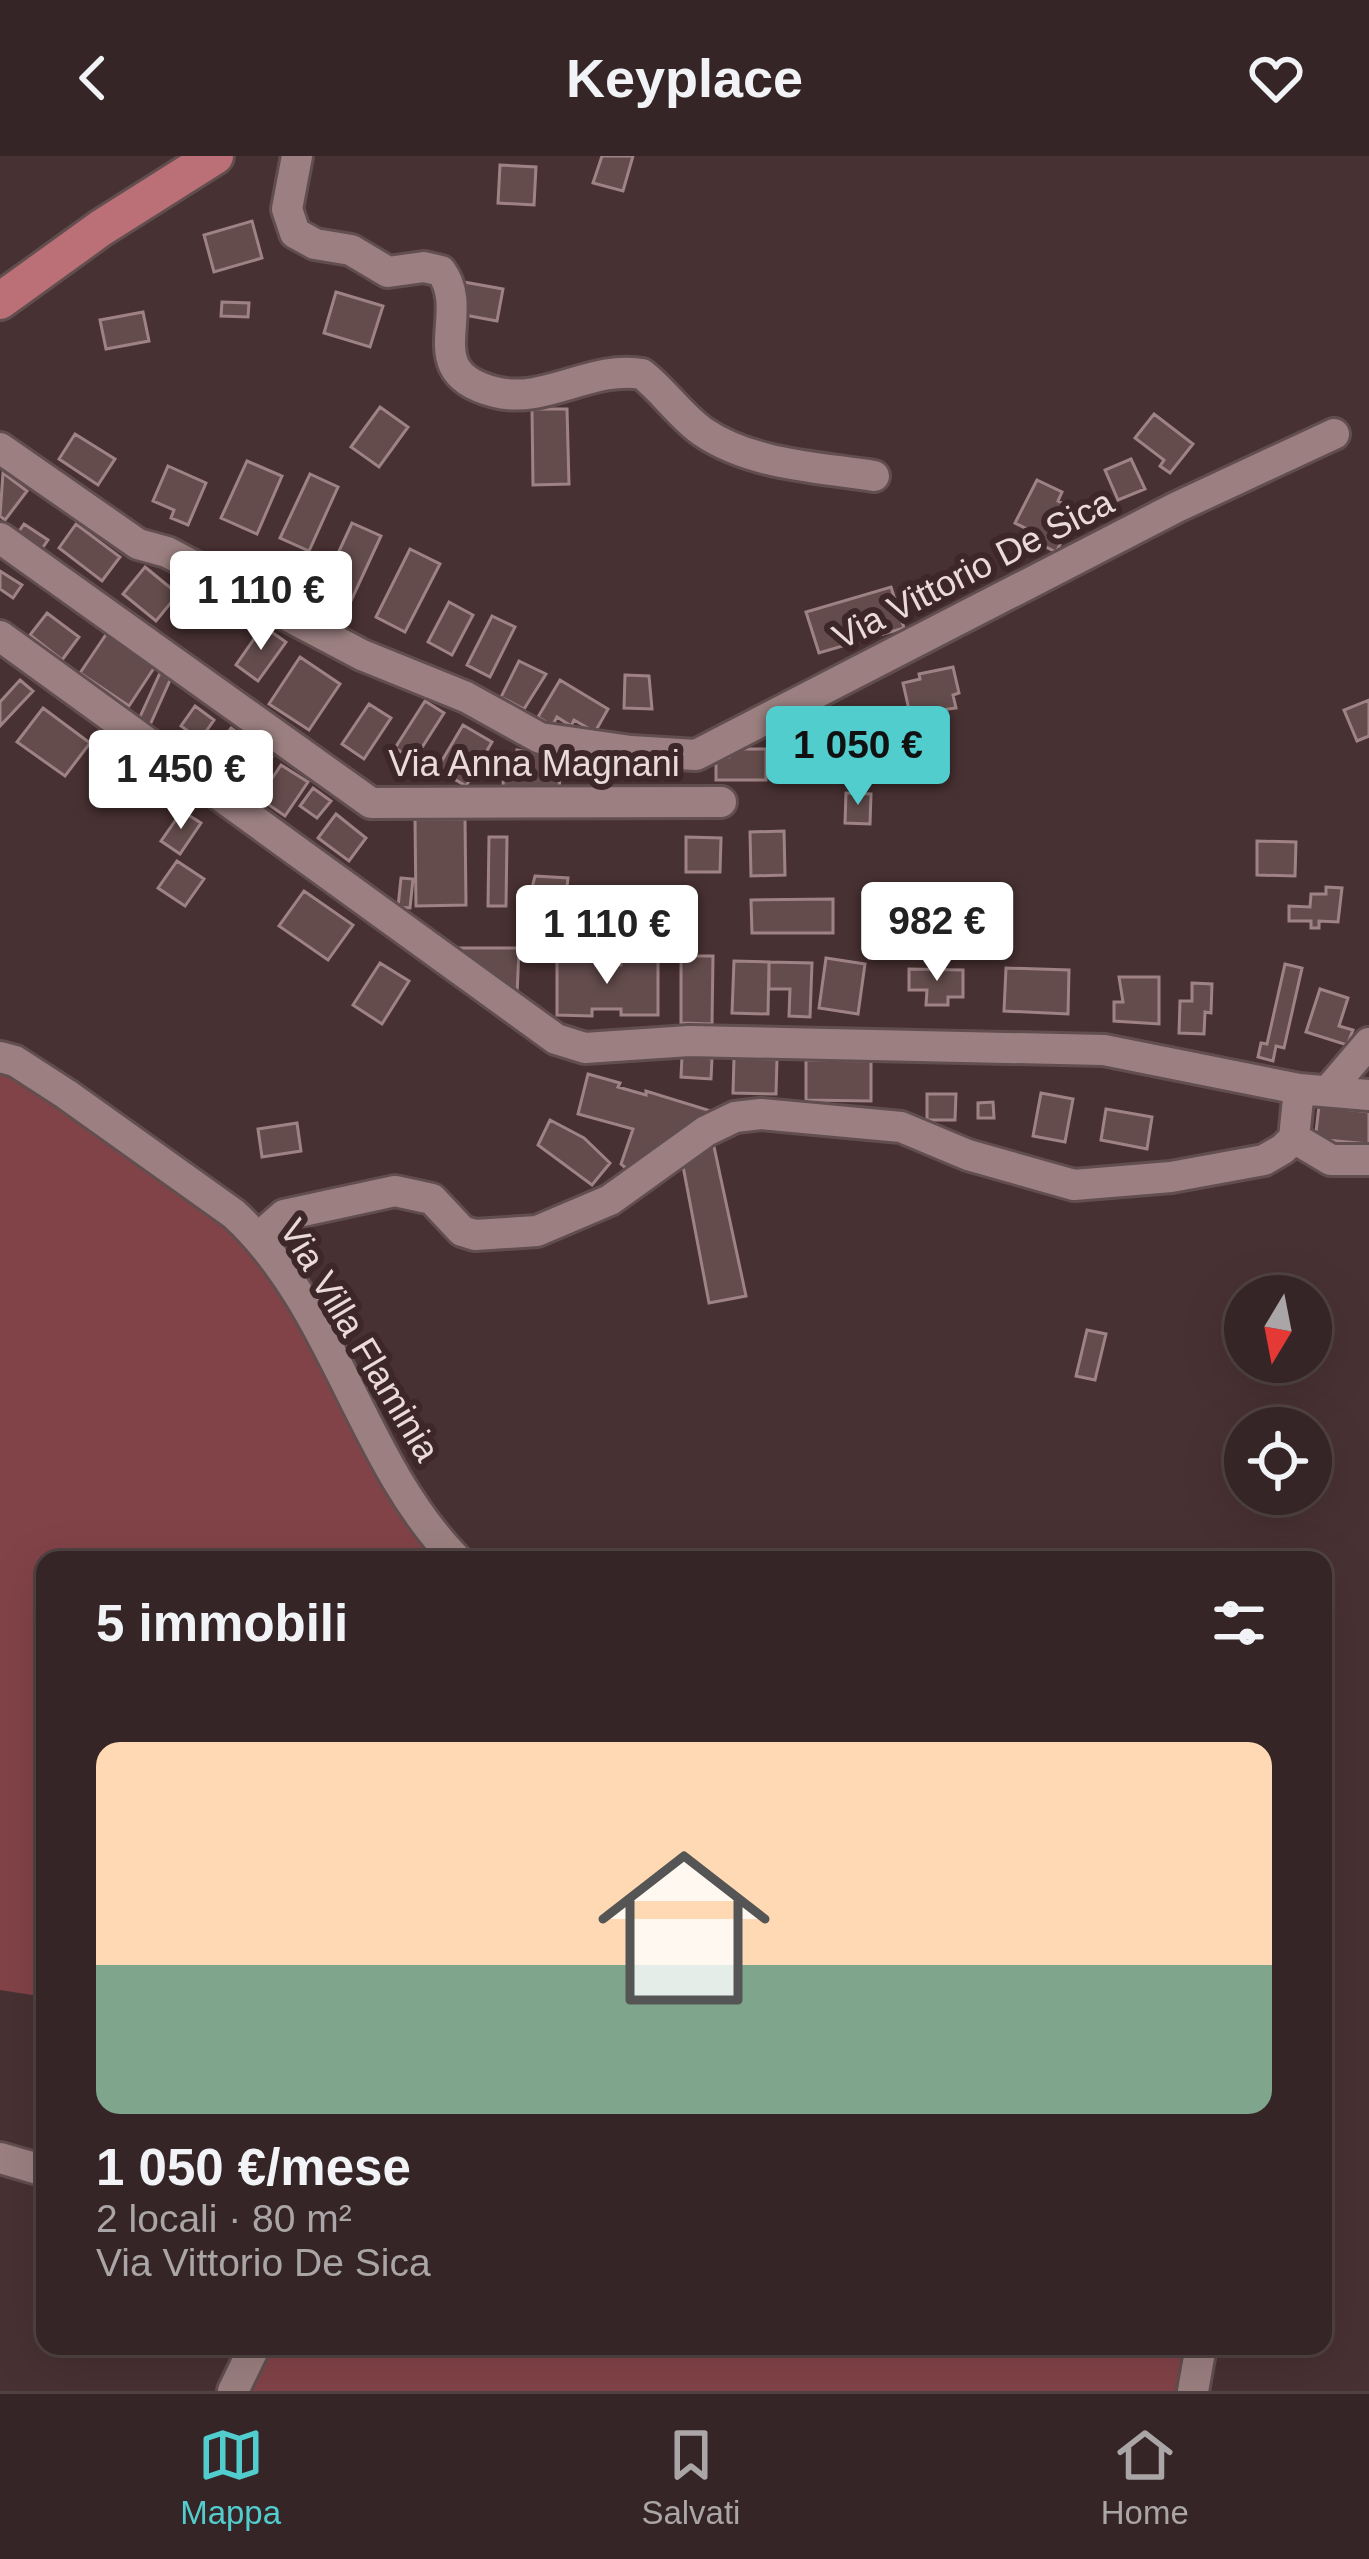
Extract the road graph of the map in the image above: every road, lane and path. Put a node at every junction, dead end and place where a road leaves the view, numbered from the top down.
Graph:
1 (215, 156) edge
2 (296, 156) edge
3 (0, 301) edge
4 (1334, 434) dead end
5 (0, 448) edge
6 (874, 476) dead end
7 (0, 538) edge
8 (0, 636) edge
9 (722, 802) dead end
10 (1369, 1043) edge
11 (0, 1057) edge
12 (1314, 1090) junction
13 (1369, 1095) edge
14 (1294, 1138) junction
15 (1369, 1160) edge
16 (259, 1237) junction
17 (450, 1551) edge
18 (0, 2158) edge
19 (36, 2168) edge
20 (251, 2355) edge
21 (1199, 2355) edge
22 (233, 2391) edge
23 (1193, 2391) edge

1 - 3 main road
2 - 6 street
4 - 5 street, Via Vittorio De Sica
7 - 9 street, Via Anna Magnani
8 - 12 street
10 - 12 street
11 - 16 street, Via Villa Flaminia
12 - 13 street
12 - 14 street
14 - 15 street
14 - 16 street
16 - 17 street, Via Villa Flaminia
18 - 19 street
20 - 22 street
21 - 23 street

